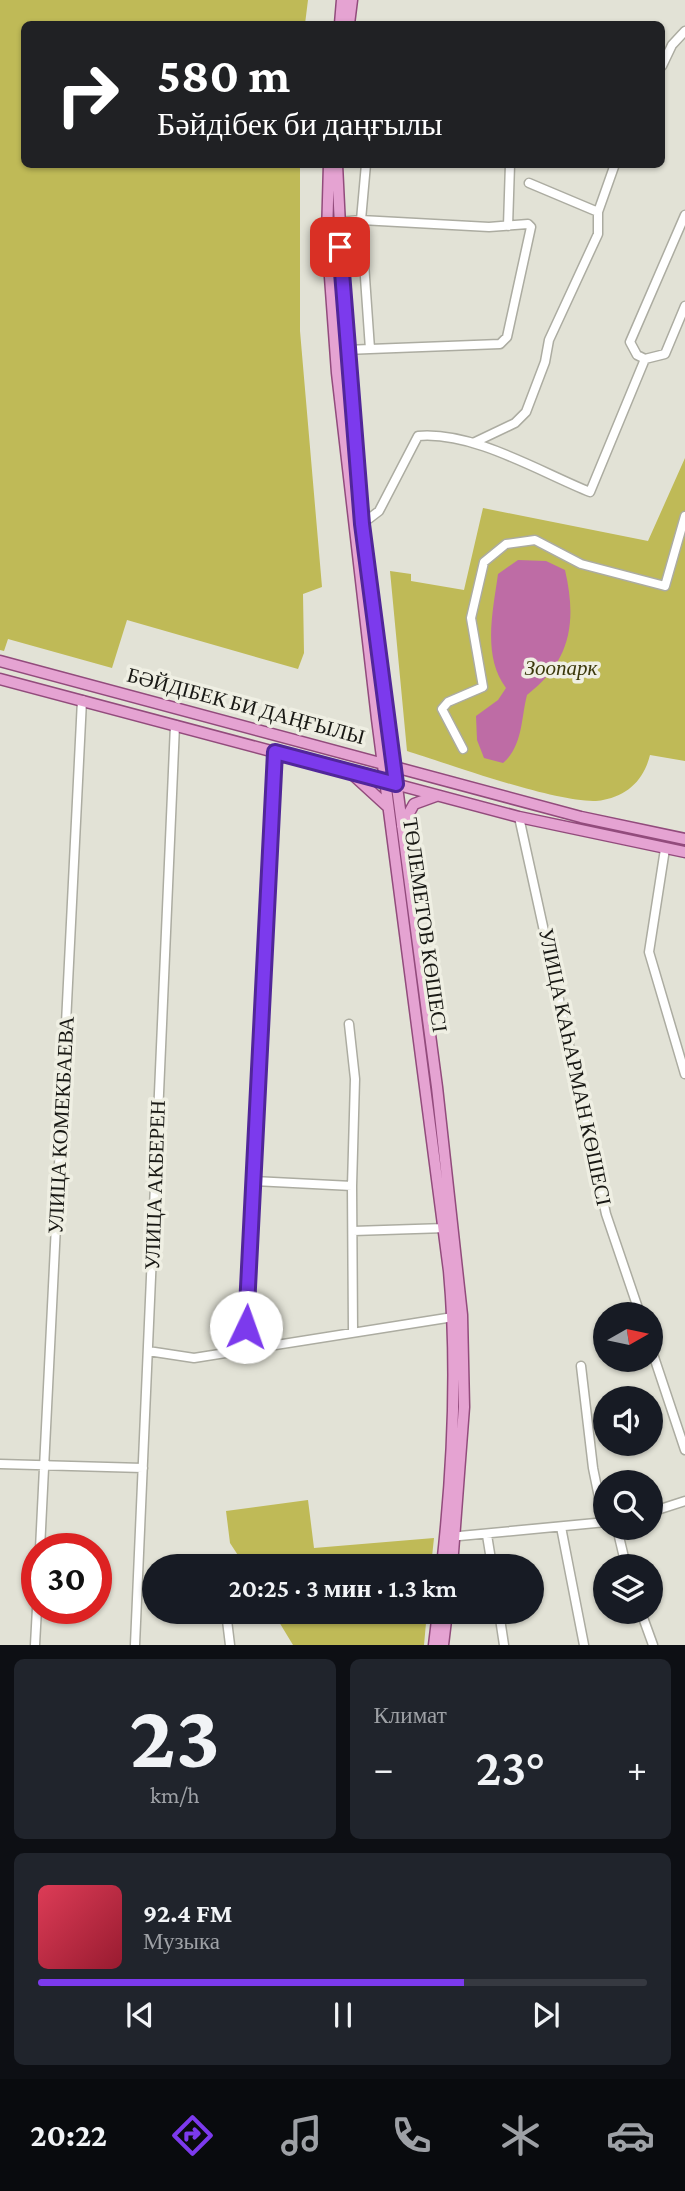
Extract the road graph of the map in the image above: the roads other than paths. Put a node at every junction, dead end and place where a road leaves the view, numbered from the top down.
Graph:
1 (342, 0) edge
2 (352, 0) edge
3 (340, 21) edge
4 (349, 21) edge
5 (685, 31) edge
6 (665, 60) edge
7 (328, 168) edge
8 (337, 168) edge
9 (366, 168) edge
10 (510, 168) edge
11 (614, 168) edge
12 (529, 183) dead end
13 (597, 212) junction
14 (685, 215) edge
15 (361, 220) junction
16 (338, 222) junction
17 (508, 226) junction
18 (685, 306) edge
19 (370, 349) junction
20 (346, 350) junction
21 (645, 359) junction
22 (473, 443) junction
23 (685, 516) edge
24 (362, 524) junction
25 (0, 661) edge
26 (0, 679) edge
27 (82, 700) junction
28 (222, 720) junction
29 (175, 725) junction
30 (218, 737) junction
31 (463, 750) dead end
32 (275, 752) junction
33 (383, 762) junction
34 (394, 765) junction
35 (349, 771) junction
36 (385, 780) junction
37 (396, 784) junction
38 (438, 795) junction
39 (389, 807) junction
40 (519, 817) junction
41 (402, 826) junction
42 (685, 839) edge
43 (665, 849) junction
44 (685, 852) edge
45 (349, 1024) dead end
46 (685, 1074) edge
47 (253, 1181) junction
48 (352, 1186) junction
49 (446, 1228) junction
50 (353, 1231) junction
51 (635, 1302) edge
52 (453, 1317) junction
53 (354, 1331) junction
54 (148, 1351) junction
55 (244, 1352) junction
56 (581, 1366) dead end
57 (659, 1372) edge
58 (685, 1450) edge
59 (0, 1464) edge
60 (44, 1466) junction
61 (143, 1468) junction
62 (593, 1470) edge
63 (685, 1500) edge
64 (663, 1508) edge
65 (593, 1523) edge
66 (561, 1527) junction
67 (41, 1533) edge
68 (487, 1535) junction
69 (450, 1536) junction
70 (445, 1554) edge
71 (451, 1554) edge
72 (490, 1554) edge
73 (37, 1624) edge
74 (227, 1624) edge
75 (437, 1624) edge
76 (446, 1624) edge
77 (501, 1624) edge
78 (645, 1624) edge
79 (36, 1645) edge
80 (135, 1645) edge
81 (230, 1645) edge
82 (434, 1645) edge
83 (443, 1645) edge
84 (504, 1645) edge
85 (584, 1645) edge
86 (653, 1645) edge

1 - 3 main road
2 - 4 main road
5 - 6 street
7 - 33 main road, ТӨЛЕМЕТОВ КӨШЕСІ
8 - 16 main road, ТӨЛЕМЕТОВ КӨШЕСІ
9 - 15 street
10 - 17 street
11 - 13 street
12 - 13 street
13 - 22 street
14 - 21 street
15 - 16 street
15 - 17 street
15 - 19 street
16 - 20 main road, ТӨЛЕМЕТОВ КӨШЕСІ
17 - 19 street
18 - 21 street
19 - 20 street
20 - 24 main road, ТӨЛЕМЕТОВ КӨШЕСІ
21 - 22 street
22 - 24 street
23 - 31 street
24 - 34 main road, ТӨЛЕМЕТОВ КӨШЕСІ
25 - 28 main road, БӘЙДІБЕК БИ ДАҢҒЫЛЫ
26 - 27 main road, БӘЙДІБЕК БИ ДАҢҒЫЛЫ
27 - 29 main road, БӘЙДІБЕК БИ ДАҢҒЫЛЫ
27 - 60 street, УЛИЦА КОМЕКБАЕВА
28 - 30 main road
28 - 33 main road, БӘЙДІБЕК БИ ДАҢҒЫЛЫ
29 - 30 main road, БӘЙДІБЕК БИ ДАҢҒЫЛЫ
29 - 54 street, УЛИЦА АКБЕРЕН
30 - 32 main road, БӘЙДІБЕК БИ ДАҢҒЫЛЫ
32 - 35 main road, БӘЙДІБЕК БИ ДАҢҒЫЛЫ
32 - 47 street
33 - 34 main road, БӘЙДІБЕК БИ ДАҢҒЫЛЫ
33 - 36 main road, ТӨЛЕМЕТОВ КӨШЕСІ
34 - 37 main road, ТӨЛЕМЕТОВ КӨШЕСІ
34 - 42 main road, БӘЙДІБЕК БИ ДАҢҒЫЛЫ
35 - 36 main road, БӘЙДІБЕК БИ ДАҢҒЫЛЫ
35 - 39 main road
36 - 37 main road, БӘЙДІБЕК БИ ДАҢҒЫЛЫ
36 - 39 main road, ТӨЛЕМЕТОВ КӨШЕСІ
37 - 38 main road, БӘЙДІБЕК БИ ДАҢҒЫЛЫ
37 - 41 main road, ТӨЛЕМЕТОВ КӨШЕСІ
38 - 40 main road, БӘЙДІБЕК БИ ДАҢҒЫЛЫ
38 - 41 main road
39 - 49 main road, ТӨЛЕМЕТОВ КӨШЕСІ
40 - 43 main road, БӘЙДІБЕК БИ ДАҢҒЫЛЫ
40 - 51 street, УЛИЦА КАҺАРМАН КӨШЕСІ
41 - 69 main road, ТӨЛЕМЕТОВ КӨШЕСІ
43 - 44 main road, БӘЙДІБЕК БИ ДАҢҒЫЛЫ
43 - 46 street
45 - 48 street
47 - 48 street
47 - 55 street
48 - 50 street
49 - 50 street
49 - 52 main road, ТӨЛЕМЕТОВ КӨШЕСІ
50 - 53 street
52 - 53 street
52 - 69 main road, ТӨЛЕМЕТОВ КӨШЕСІ
53 - 55 street
54 - 55 street
54 - 61 street, УЛИЦА АКБЕРЕН
56 - 62 street
57 - 58 street
59 - 60 street
60 - 61 street
60 - 67 street, УЛИЦА КОМЕКБАЕВА
61 - 80 street, УЛИЦА АКБЕРЕН
63 - 64 street
65 - 66 street
66 - 68 street
66 - 85 street
68 - 69 street
68 - 72 street
69 - 70 main road, ТӨЛЕМЕТОВ КӨШЕСІ
69 - 71 main road, ТӨЛЕМЕТОВ КӨШЕСІ
73 - 79 street
74 - 81 street
75 - 82 main road
76 - 83 main road
77 - 84 street
78 - 86 street

